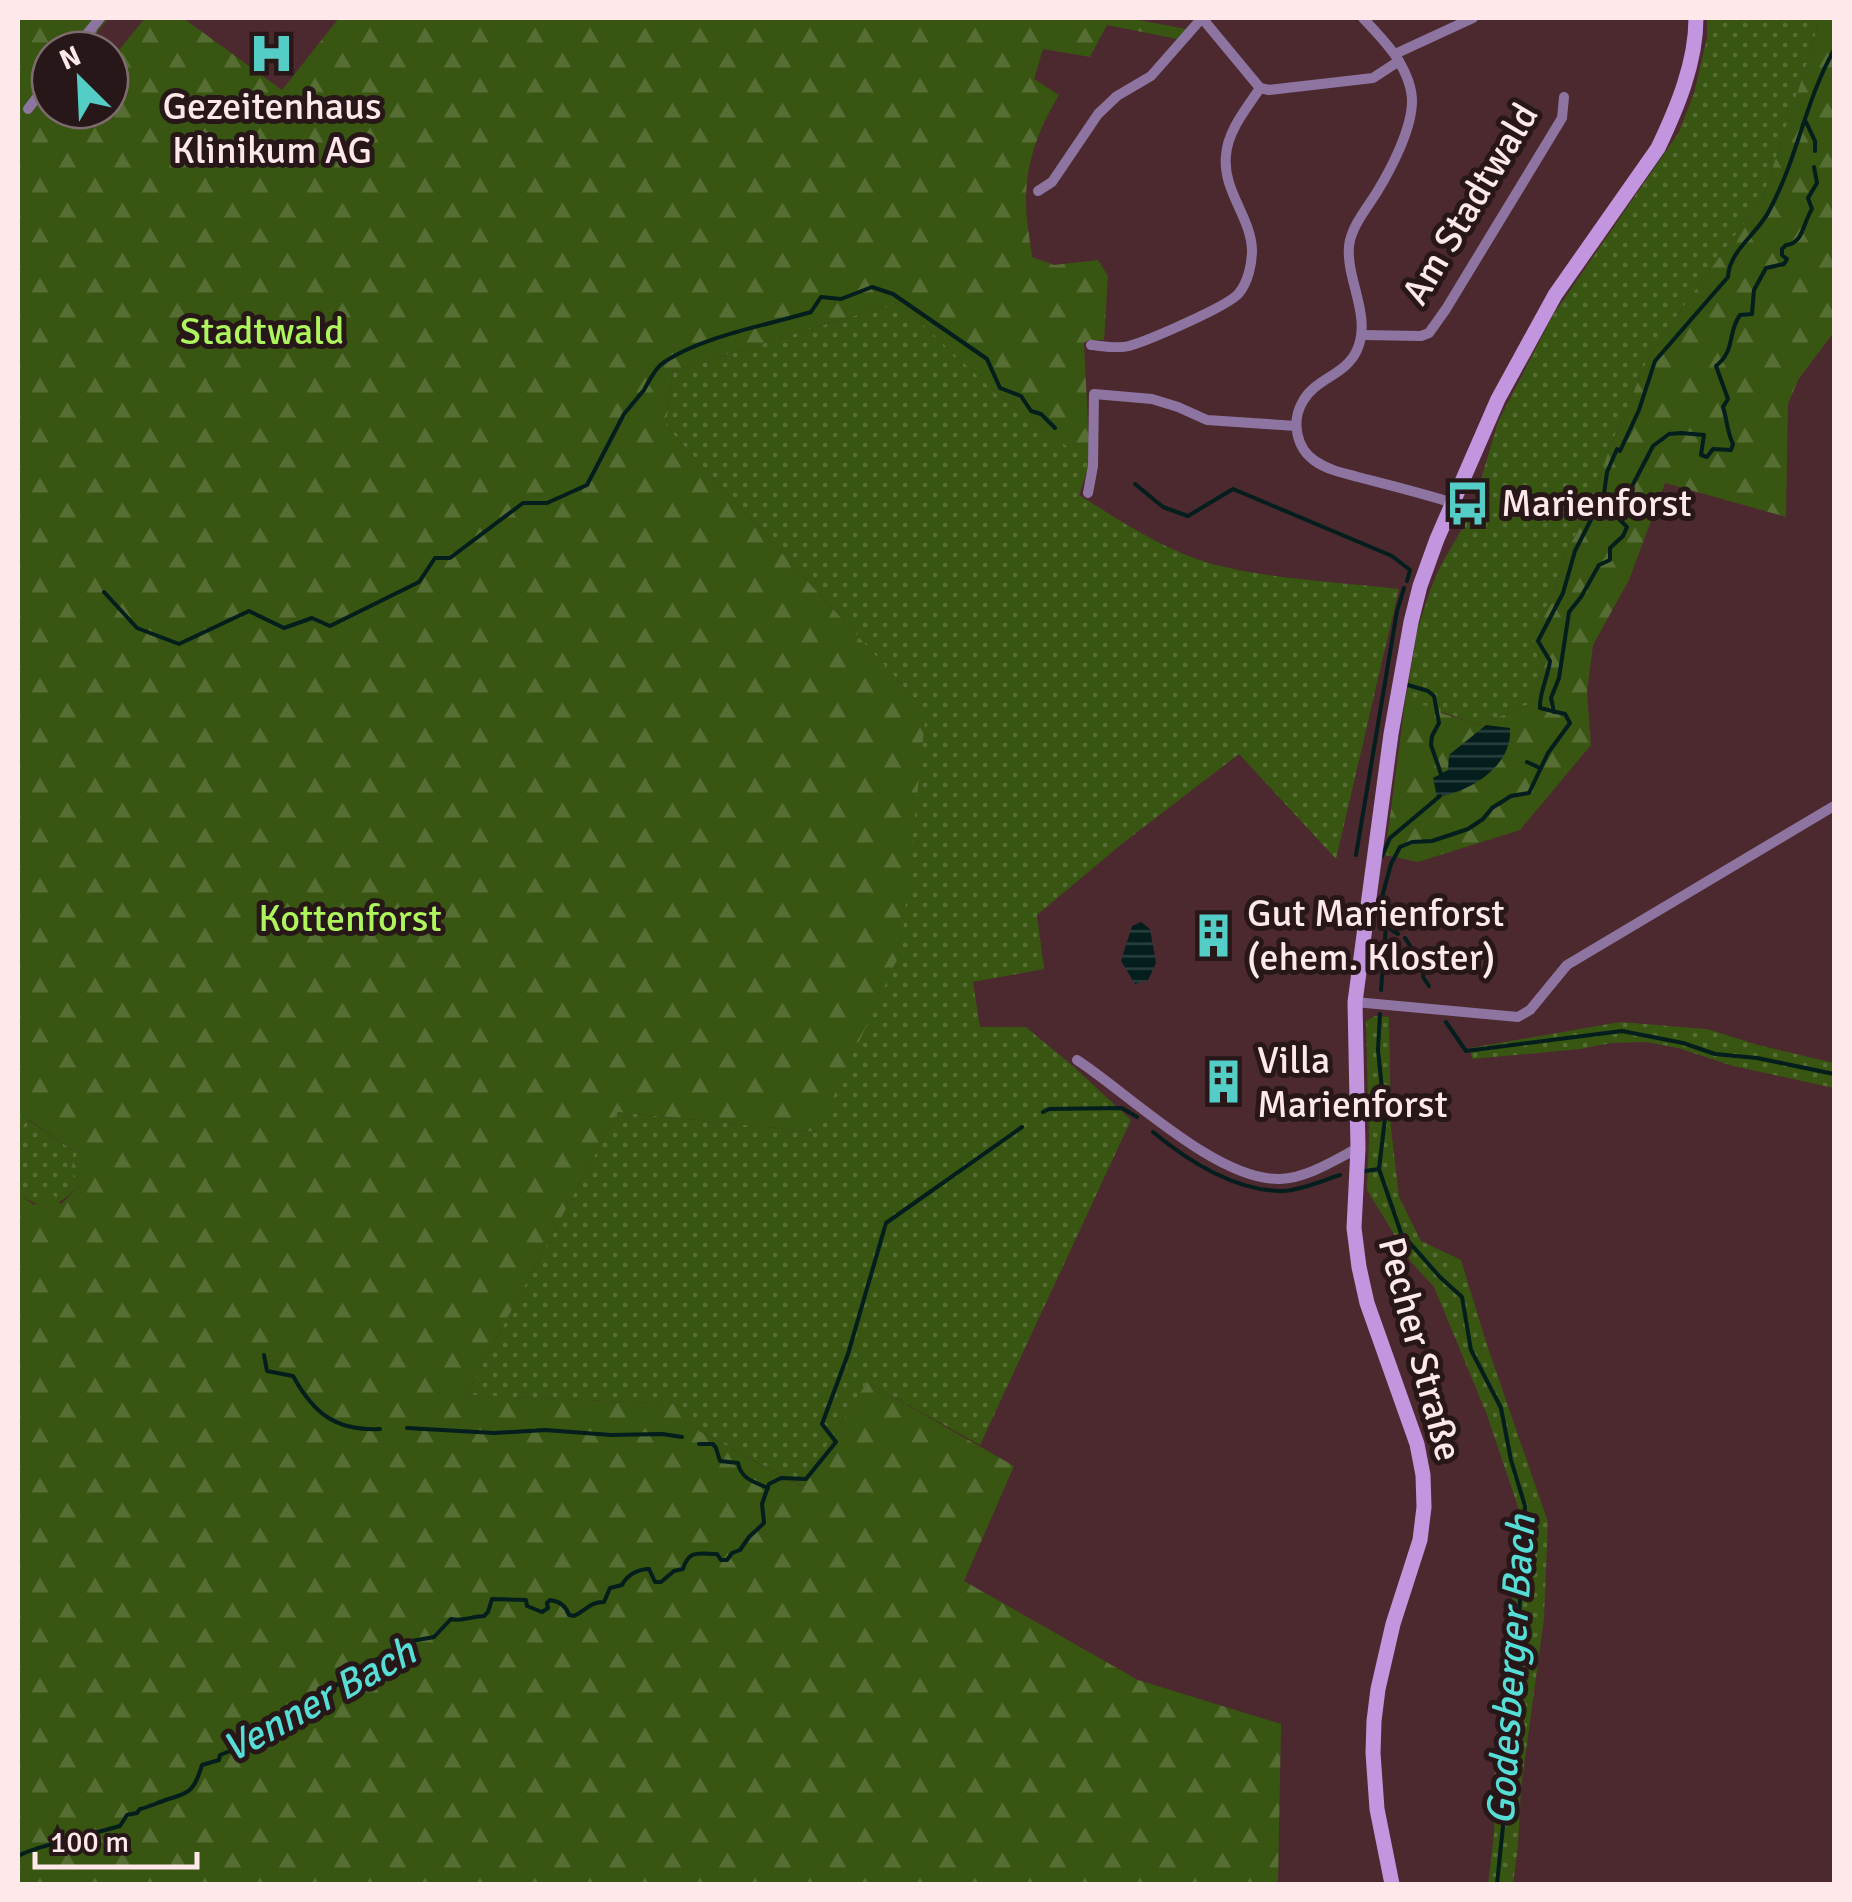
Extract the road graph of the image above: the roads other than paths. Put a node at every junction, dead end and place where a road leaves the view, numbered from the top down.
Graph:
1 (1202, 18) edge
2 (1364, 18) edge
3 (1442, 18) edge
4 (1473, 18) edge
5 (1696, 18) edge
6 (1448, 29) junction
7 (1397, 57) junction
8 (1260, 88) junction
9 (1564, 98) dead end
10 (30, 106) edge
11 (28, 109) dead end
12 (1038, 191) dead end
13 (1362, 335) junction
14 (1091, 346) dead end
15 (1296, 426) junction
16 (1088, 494) dead end
17 (1453, 503) junction
18 (1834, 806) edge
19 (1355, 1002) junction
20 (1077, 1060) dead end
21 (1358, 1148) junction
22 (1392, 1884) edge

1 - 8 street
1 - 12 street
2 - 7 street, Am Stadtwald
3 - 6 street
4 - 6 street
5 - 17 main road, Pecher Straße
6 - 7 street
7 - 8 street
7 - 13 street, Am Stadtwald
8 - 14 street
9 - 13 street, Am Stadtwald
10 - 11 street
13 - 15 street, Am Stadtwald
15 - 16 street
15 - 17 street
17 - 19 main road, Pecher Straße
18 - 19 street
19 - 21 main road, Pecher Straße
20 - 21 street
21 - 22 main road, Pecher Straße

